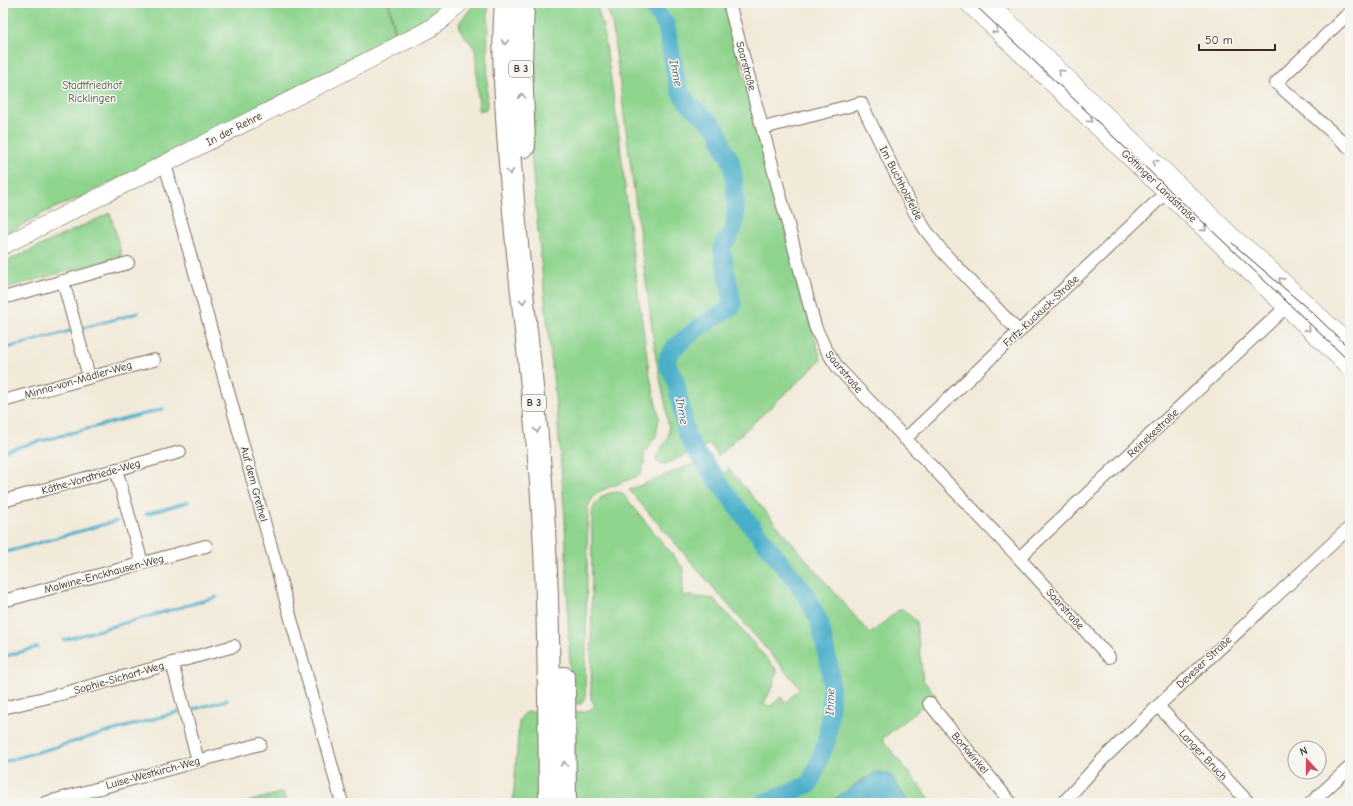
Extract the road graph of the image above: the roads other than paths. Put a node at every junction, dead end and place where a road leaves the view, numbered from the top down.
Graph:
1 (460, 3) edge
2 (506, 3) edge
3 (523, 3) edge
4 (729, 3) edge
5 (968, 3) edge
6 (989, 3) edge
7 (1349, 15) edge
8 (762, 128) junction
9 (1350, 148) edge
10 (164, 164) junction
11 (1171, 187) junction
12 (3, 246) edge
13 (128, 263) dead end
14 (63, 281) junction
15 (3, 298) edge
16 (1286, 307) junction
17 (1019, 332) junction
18 (1350, 345) edge
19 (154, 360) dead end
20 (1350, 368) edge
21 (89, 377) junction
22 (3, 402) edge
23 (905, 439) junction
24 (180, 452) dead end
25 (116, 469) junction
26 (3, 502) edge
27 (1350, 527) edge
28 (206, 546) dead end
29 (1019, 558) junction
30 (142, 563) junction
31 (3, 601) edge
32 (234, 646) dead end
33 (1109, 657) dead end
34 (172, 663) junction
35 (929, 703) dead end
36 (1158, 706) junction
37 (3, 708) edge
38 (260, 744) dead end
39 (198, 761) junction
40 (1350, 767) edge
41 (45, 803) edge
42 (342, 803) edge
43 (550, 803) edge
44 (565, 803) edge
45 (1011, 803) edge
46 (1063, 803) edge
47 (1249, 803) edge
48 (1311, 803) edge

1 - 10 street, In der Rehre
2 -> 43 highway, B 3
44 -> 3 highway, B 3
4 - 8 street, Saarstraße
5 -> 11 street, Göttinger Landstraße
11 -> 6 street, Göttinger Landstraße
7 - 9 street
8 - 17 street, Im Buchholzfelde
8 - 23 street, Saarstraße
10 - 12 street, In der Rehre
10 - 42 street, Auf dem Grethel
11 -> 16 street, Göttinger Landstraße
11 - 17 street, Fritz-Kuckuck-Straße
18 -> 11 street, Göttinger Landstraße
13 - 14 street
14 - 15 street
14 - 21 street
16 -> 20 street, Göttinger Landstraße
16 - 29 street, Reinekestraße
17 - 23 street, Fritz-Kuckuck-Straße
19 - 21 street, Minna-von-Mädler-Weg
21 - 22 street, Minna-von-Mädler-Weg
23 - 29 street, Saarstraße
24 - 25 street, Käthe-Vordtriede-Weg
25 - 26 street, Käthe-Vordtriede-Weg
25 - 30 street
27 - 36 street, Deveser Straße
28 - 30 street, Malwine-Enckhausen-Weg
29 - 33 street, Saarstraße
30 - 31 street, Malwine-Enckhausen-Weg
32 - 34 street, Sophie-Sichart-Weg
34 - 37 street, Sophie-Sichart-Weg
34 - 39 street
35 - 45 street, Borkwinkel
36 - 46 street, Deveser Straße
36 - 47 street, Langer Bruch
38 - 39 street, Luise-Westkirch-Weg
39 - 41 street, Luise-Westkirch-Weg
40 - 48 street

